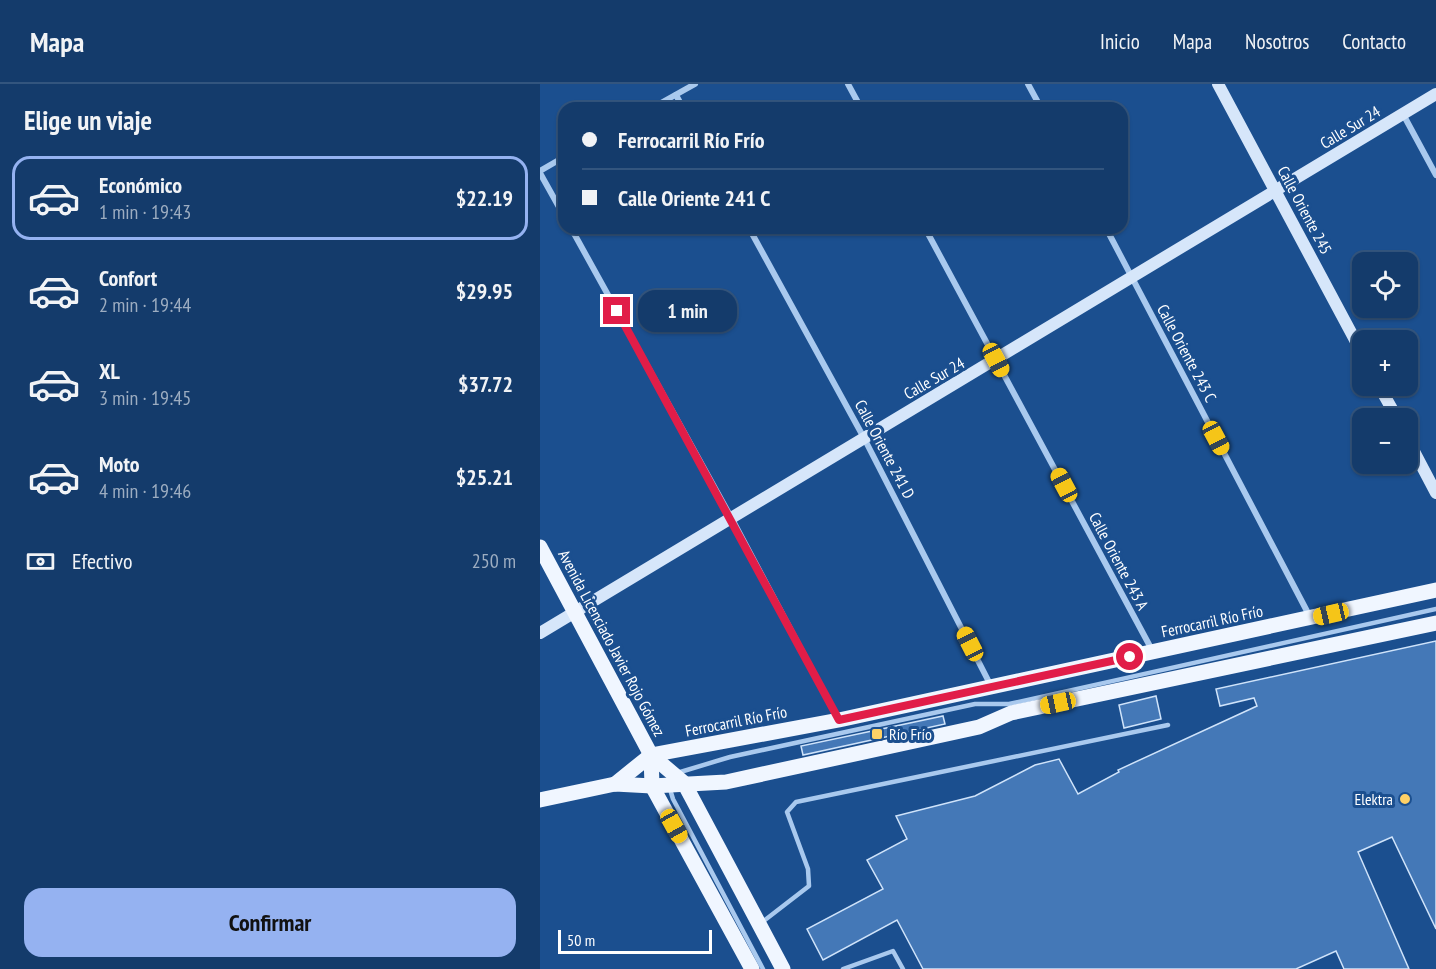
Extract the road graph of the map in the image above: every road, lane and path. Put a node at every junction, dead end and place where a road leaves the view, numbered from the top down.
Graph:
1 (695, 84) edge
2 (848, 84) edge
3 (1028, 84) edge
4 (1218, 84) edge
5 (1436, 94) edge
6 (676, 95) junction
7 (663, 102) edge
8 (680, 102) edge
9 (858, 102) edge
10 (1038, 102) edge
11 (1403, 114) junction
12 (558, 161) edge
13 (540, 172) edge
14 (1436, 175) edge
15 (1277, 190) junction
16 (558, 205) edge
17 (574, 234) edge
18 (752, 234) edge
19 (928, 234) edge
20 (1109, 234) edge
21 (1133, 278) junction
22 (1352, 334) edge
23 (996, 360) junction
24 (864, 438) junction
25 (1418, 459) edge
26 (1436, 493) edge
27 (732, 519) junction
28 (540, 547) edge
29 (1436, 590) edge
30 (1436, 609) edge
31 (575, 612) junction
32 (1311, 618) junction
33 (1436, 623) edge
34 (540, 633) edge
35 (1153, 652) junction
36 (991, 686) junction
37 (839, 720) junction
38 (1168, 724) dead end
39 (651, 756) junction
40 (675, 780) junction
41 (615, 784) junction
42 (652, 786) junction
43 (540, 800) edge
44 (759, 925) junction
45 (752, 969) edge
46 (763, 969) edge
47 (783, 969) edge
48 (843, 969) edge
49 (903, 969) edge

1 - 6 street
2 - 9 street
3 - 10 street
4 - 15 street, Calle Oriente 245
5 - 11 street, Calle Sur 24
6 - 7 street
6 - 8 street
11 - 14 street
11 - 15 street, Calle Sur 24
12 - 13 street
13 - 16 street
15 - 21 street, Calle Sur 24
15 - 22 street, Calle Oriente 245
17 - 27 street
18 - 24 street, Calle Oriente 241 D
19 - 23 street, Calle Oriente 243 A
20 - 21 street, Calle Oriente 243 C
21 - 23 street, Calle Sur 24
21 - 32 street, Calle Oriente 243 C
23 - 24 street, Calle Sur 24
23 - 35 street, Calle Oriente 243 A
24 - 27 street, Calle Sur 24
24 - 36 street, Calle Oriente 241 D
25 - 26 street
27 - 31 street, Calle Sur 24
27 - 37 street
28 - 31 main road, Avenida Licenciado Javier Rojo Gómez
29 - 32 main road, Ferrocarril Río Frío
30 - 40 lane
31 - 34 street, Calle Sur 24
31 - 39 main road, Avenida Licenciado Javier Rojo Gómez
32 - 35 main road, Ferrocarril Río Frío
33 - 40 main road, Ferrocarril Río Frío
35 - 36 main road, Ferrocarril Río Frío
36 - 37 main road, Ferrocarril Río Frío
37 - 39 main road, Ferrocarril Río Frío
38 - 44 lane
39 - 40 main road, Avenida Licenciado Javier Rojo Gómez
39 - 41 main road, Ferrocarril Río Frío
39 - 42 main road, Avenida Licenciado Javier Rojo Gómez
40 - 42 main road, Ferrocarril Río Frío
40 - 44 main road, Avenida Licenciado Javier Rojo Gómez
40 - 46 lane
41 - 42 main road, Ferrocarril Río Frío
41 - 43 main road, Ferrocarril Río Frío
42 - 45 main road, Avenida Licenciado Javier Rojo Gómez
44 - 47 main road, Avenida Licenciado Javier Rojo Gómez
48 - 49 lane

